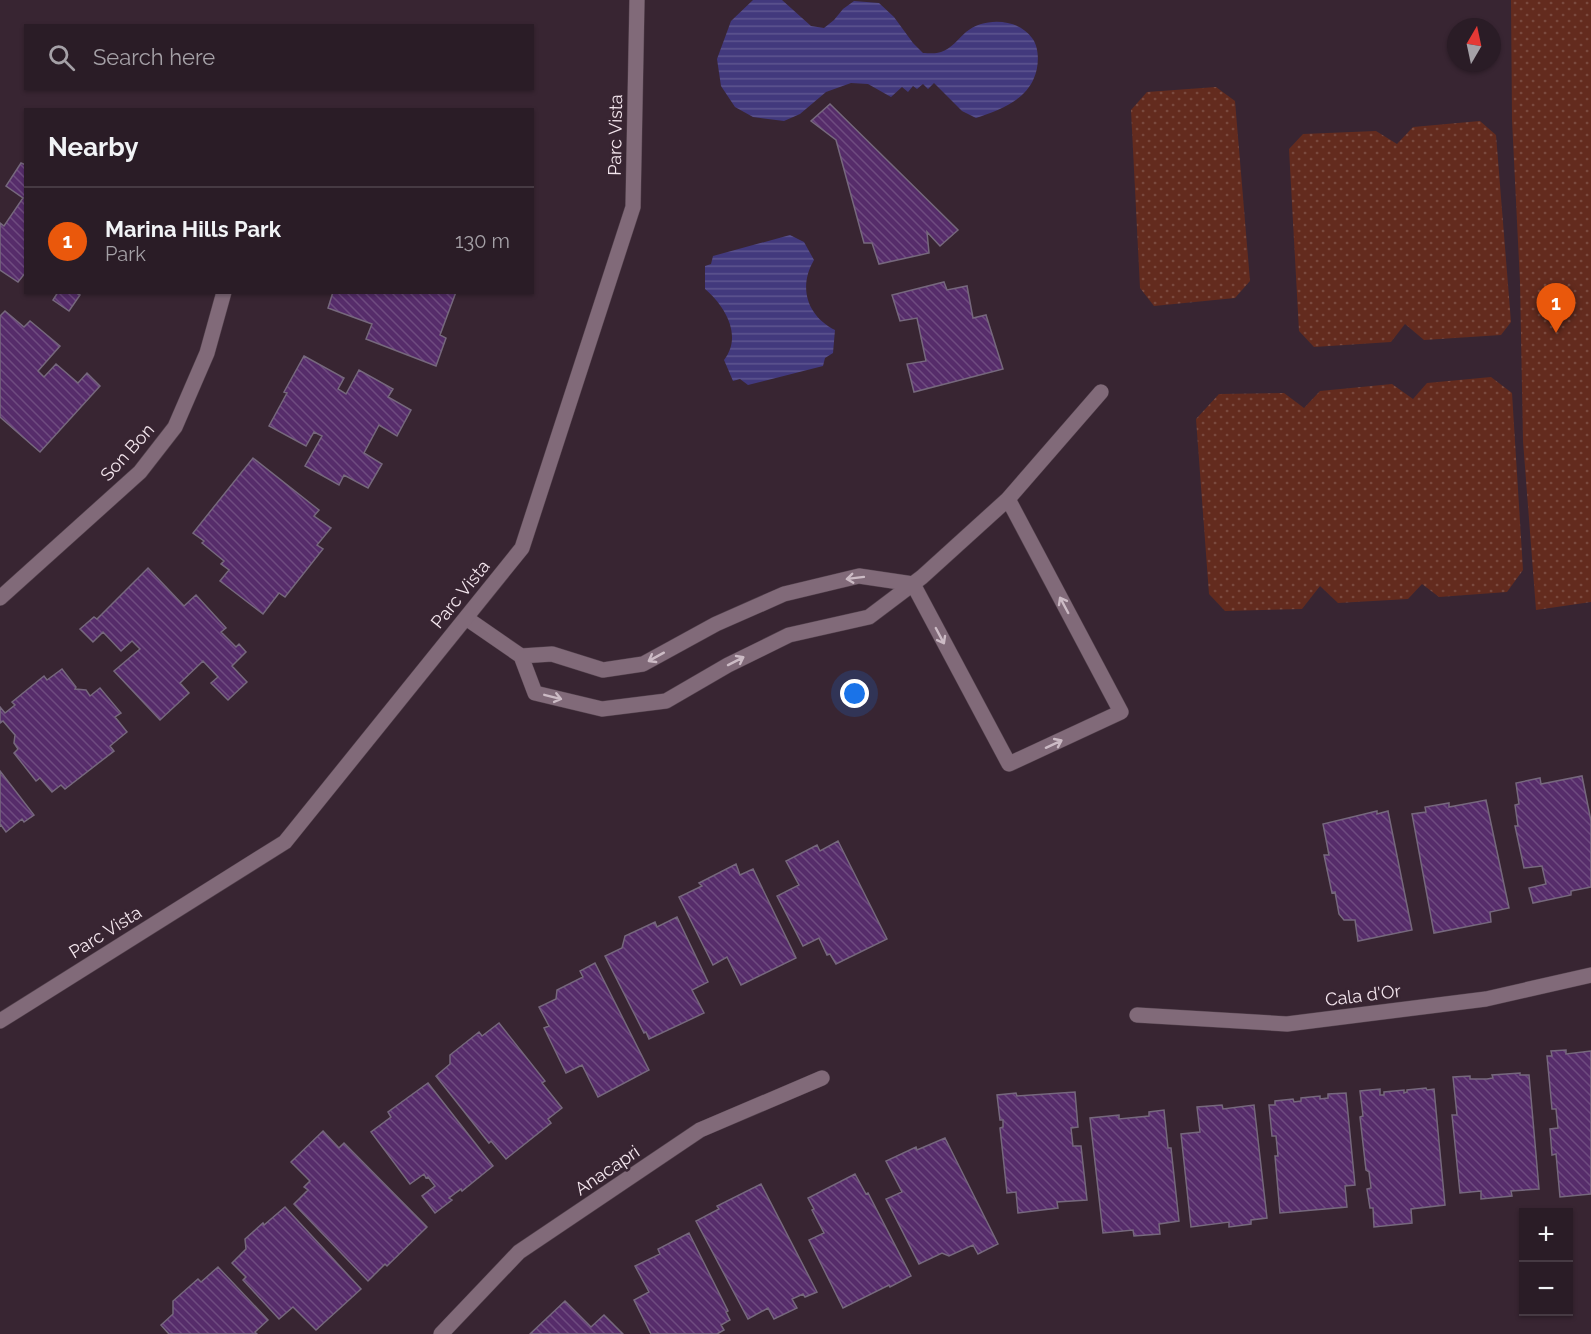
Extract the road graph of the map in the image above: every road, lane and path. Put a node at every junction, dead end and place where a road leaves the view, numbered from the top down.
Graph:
1 (638, 0) edge
2 (223, 294) edge
3 (1101, 392) dead end
4 (1008, 499) junction
5 (913, 584) junction
6 (0, 598) edge
7 (466, 618) junction
8 (521, 656) junction
9 (1591, 975) edge
10 (1137, 1015) dead end
11 (0, 1021) edge
12 (822, 1078) dead end
13 (441, 1334) edge

1 - 7 street, Parc Vista
2 - 6 street, Son Bon
3 - 4 street
4 - 5 street
5 -> 4 street
5 -> 8 street
8 -> 5 street
7 - 8 street
7 - 11 street, Parc Vista
9 - 10 street, Cala d'Or
12 - 13 street, Anacapri

